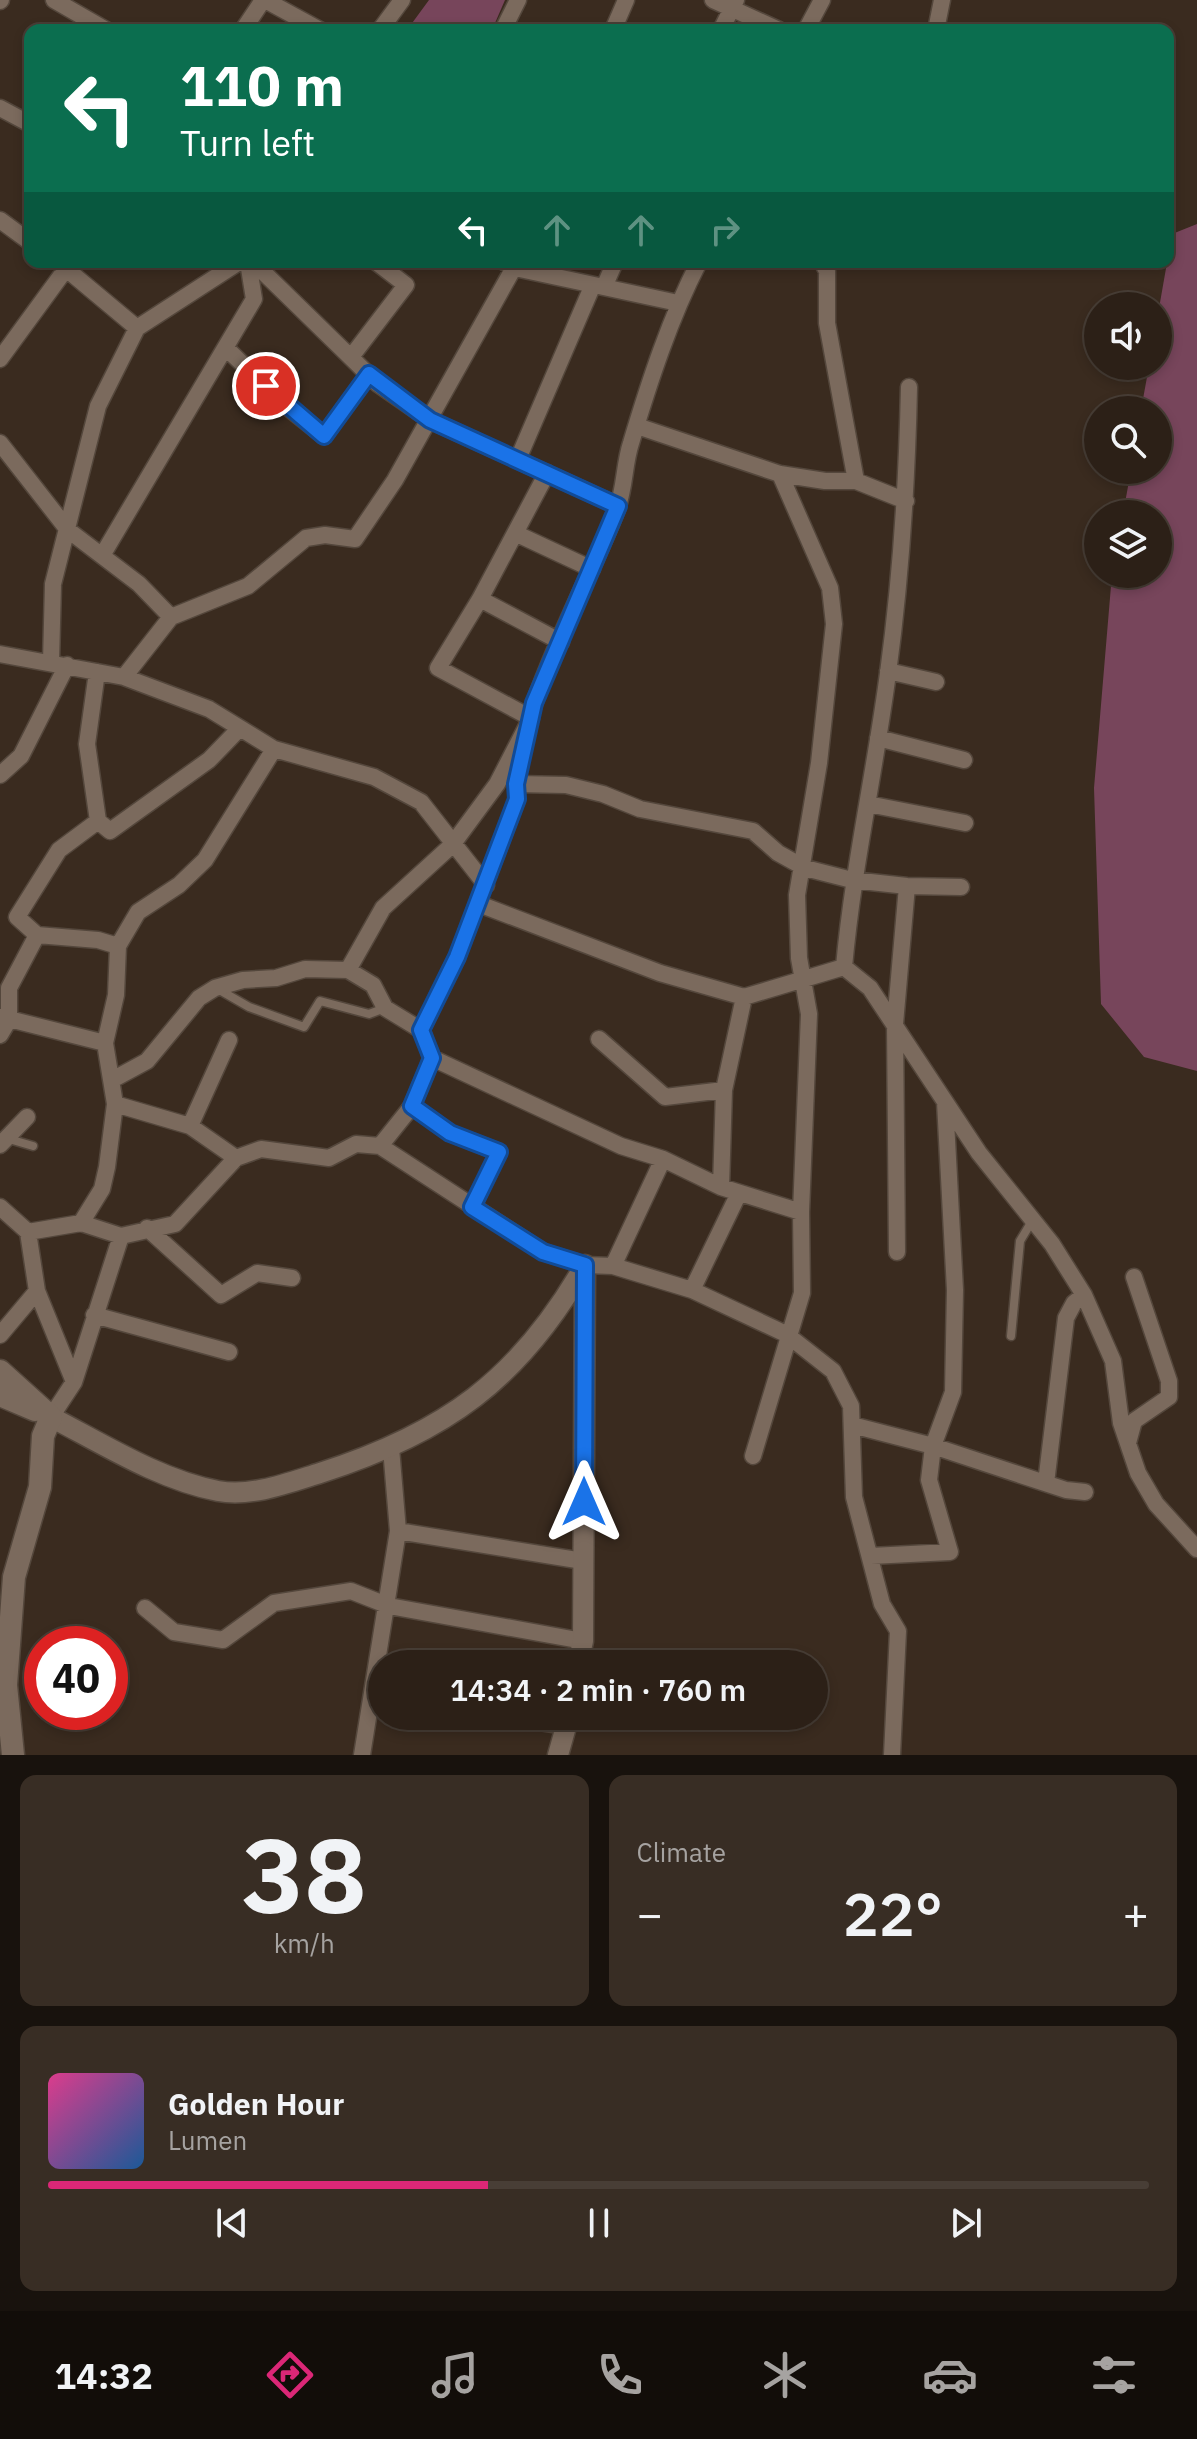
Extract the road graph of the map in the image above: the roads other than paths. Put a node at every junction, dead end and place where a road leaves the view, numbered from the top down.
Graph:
1 (54, 0) edge
2 (264, 0) edge
3 (402, 0) edge
4 (518, 0) edge
5 (626, 0) edge
6 (713, 0) edge
7 (822, 0) edge
8 (942, 0) edge
9 (734, 5) edge
10 (96, 24) edge
11 (247, 24) edge
12 (309, 24) edge
13 (384, 24) edge
14 (506, 24) edge
15 (616, 24) edge
16 (724, 24) edge
17 (768, 24) edge
18 (809, 24) edge
19 (937, 24) edge
20 (1, 110) edge
21 (24, 121) edge
22 (0, 220) edge
23 (24, 238) edge
24 (62, 268) edge
25 (70, 268) edge
26 (230, 268) edge
27 (251, 268) edge
28 (256, 268) edge
29 (384, 268) edge
30 (510, 268) edge
31 (527, 268) edge
32 (611, 268) edge
33 (696, 268) edge
34 (825, 268) edge
35 (598, 287) junction
36 (678, 303) junction
37 (137, 328) junction
38 (227, 349) junction
39 (351, 357) junction
40 (0, 359) edge
41 (369, 374) junction
42 (909, 387) dead end
43 (430, 420) junction
44 (637, 426) junction
45 (0, 443) edge
46 (518, 459) junction
47 (547, 473) junction
48 (780, 474) junction
49 (856, 481) junction
50 (906, 501) junction
51 (618, 506) junction
52 (68, 530) junction
53 (517, 534) junction
54 (103, 554) junction
55 (592, 569) junction
56 (480, 599) junction
57 (171, 617) junction
58 (561, 642) junction
59 (0, 654) edge
60 (59, 664) junction
61 (888, 671) junction
62 (97, 672) junction
63 (124, 677) junction
64 (936, 682) dead end
65 (531, 718) junction
66 (240, 728) junction
67 (878, 738) junction
68 (274, 749) junction
69 (964, 760) dead end
70 (0, 775) edge
71 (516, 784) junction
72 (868, 804) junction
73 (98, 821) junction
74 (965, 823) dead end
75 (452, 845) junction
76 (800, 866) junction
77 (852, 880) junction
78 (486, 885) junction
79 (907, 886) junction
80 (961, 887) dead end
81 (479, 904) junction
82 (37, 935) junction
83 (118, 946) junction
84 (844, 967) junction
85 (348, 970) junction
86 (804, 979) junction
87 (215, 988) junction
88 (744, 997) junction
89 (385, 1008) junction
90 (5, 1018) edge
91 (895, 1024) junction
92 (421, 1030) junction
93 (0, 1035) edge
94 (599, 1039) dead end
95 (229, 1040) dead end
96 (105, 1043) junction
97 (432, 1058) junction
98 (112, 1080) junction
99 (724, 1090) junction
100 (945, 1101) junction
101 (115, 1104) junction
102 (412, 1106) junction
103 (27, 1117) dead end
104 (190, 1126) junction
105 (4, 1142) edge
106 (33, 1146) dead end
107 (380, 1146) junction
108 (236, 1158) junction
109 (663, 1159) junction
110 (721, 1187) junction
111 (739, 1193) junction
112 (0, 1207) edge
113 (472, 1207) junction
114 (801, 1212) junction
115 (1033, 1220) junction
116 (81, 1223) junction
117 (147, 1228) junction
118 (28, 1232) junction
119 (121, 1236) junction
120 (897, 1252) dead end
121 (585, 1265) junction
122 (613, 1266) junction
123 (1134, 1277) dead end
124 (292, 1278) dead end
125 (692, 1290) junction
126 (37, 1291) junction
127 (1084, 1295) junction
128 (94, 1315) junction
129 (786, 1334) junction
130 (0, 1335) edge
131 (1011, 1336) dead end
132 (229, 1352) dead end
133 (0, 1371) edge
134 (74, 1382) junction
135 (0, 1395) edge
136 (51, 1417) junction
137 (852, 1425) junction
138 (1128, 1445) junction
139 (933, 1446) junction
140 (391, 1448) junction
141 (753, 1456) dead end
142 (1046, 1483) junction
143 (1085, 1492) dead end
144 (398, 1531) junction
145 (1197, 1549) edge
146 (871, 1556) junction
147 (583, 1561) junction
148 (7, 1576) edge
149 (389, 1606) junction
150 (145, 1608) dead end
151 (583, 1641) junction
152 (383, 1650) edge
153 (581, 1650) edge
154 (369, 1730) edge
155 (566, 1730) edge
156 (561, 1753) edge
157 (13, 1755) edge
158 (362, 1755) edge
159 (892, 1755) edge

1 - 10 street
2 - 11 street
2 - 12 street
3 - 13 street
4 - 14 street
5 - 15 street
6 - 9 street
7 - 18 street
8 - 19 street
9 - 16 street
9 - 17 street
20 - 21 street
22 - 23 street
24 - 40 street
25 - 37 street
26 - 37 street
27 - 38 street
28 - 39 street
29 - 39 street
30 - 43 street
31 - 35 street
32 - 35 street
33 - 36 street
34 - 49 street
35 - 36 street
35 - 46 street
36 - 44 street
37 - 52 street
38 - 41 street
38 - 54 street
39 - 41 street
41 - 43 street
42 - 50 street
43 - 46 street
43 - 57 street
44 - 48 street
44 - 51 street
45 - 52 street
46 - 47 street
47 - 51 street
47 - 53 street
48 - 49 street
48 - 76 street
49 - 50 street
50 - 61 street
51 - 55 street
52 - 54 street
52 - 60 street
53 - 55 street
53 - 56 street
54 - 57 street
55 - 58 street
56 - 58 street
56 - 65 street
57 - 63 street
58 - 65 street
59 - 60 street
60 - 62 street
60 - 70 street
61 - 64 street
61 - 67 street
62 - 63 street
62 - 73 street
63 - 66 street
65 - 71 street
65 - 75 street
66 - 68 street
66 - 73 street
67 - 69 street
67 - 72 street
68 - 75 street
68 - 83 street
71 - 76 street
71 - 78 street
72 - 74 street
72 - 77 street
73 - 82 street
75 - 78 street
75 - 85 street
76 - 77 street
76 - 86 street
77 - 79 street
77 - 84 street
78 - 81 street
79 - 80 street
79 - 91 street
81 - 88 street
81 - 92 street
82 - 83 street
82 - 90 street
83 - 96 street
84 - 86 street
84 - 91 street
85 - 87 street
85 - 89 street
86 - 88 street
86 - 114 street
87 - 89 lane
87 - 98 street
88 - 99 street
89 - 92 street
90 - 93 street
90 - 96 street
91 - 100 street
91 - 120 street
92 - 97 street
94 - 99 street
95 - 104 street
96 - 98 street
97 - 102 street
97 - 109 street
98 - 101 street
99 - 110 street
100 - 115 street
100 - 139 street
101 - 104 street
101 - 116 street
102 - 107 street
102 - 113 street
103 - 105 street
104 - 108 street
105 - 106 lane
107 - 108 street
107 - 113 street
108 - 117 street
109 - 110 street
109 - 122 street
110 - 111 street
111 - 114 street
111 - 125 street
112 - 118 street
113 - 121 street
114 - 129 street
115 - 127 street
115 - 131 lane
116 - 118 street
116 - 119 street
117 - 119 street
117 - 124 street
118 - 126 street
119 - 128 street
121 - 122 street
121 - 140 street
121 - 147 street
122 - 125 street
123 - 138 street
125 - 129 street
126 - 130 street
126 - 134 street
127 - 138 street
127 - 142 street
128 - 132 street
128 - 134 street
129 - 137 street
129 - 141 street
133 - 136 main road
134 - 136 street
135 - 136 main road
136 - 140 street
136 - 148 main road
137 - 139 street
137 - 146 street
138 - 145 street
139 - 142 street
139 - 146 street
140 - 144 street
142 - 143 street
144 - 147 street
144 - 149 street
146 - 159 street
147 - 151 street
148 - 157 main road
149 - 150 street
149 - 151 street
149 - 152 street
151 - 153 street
154 - 158 street
155 - 156 street

